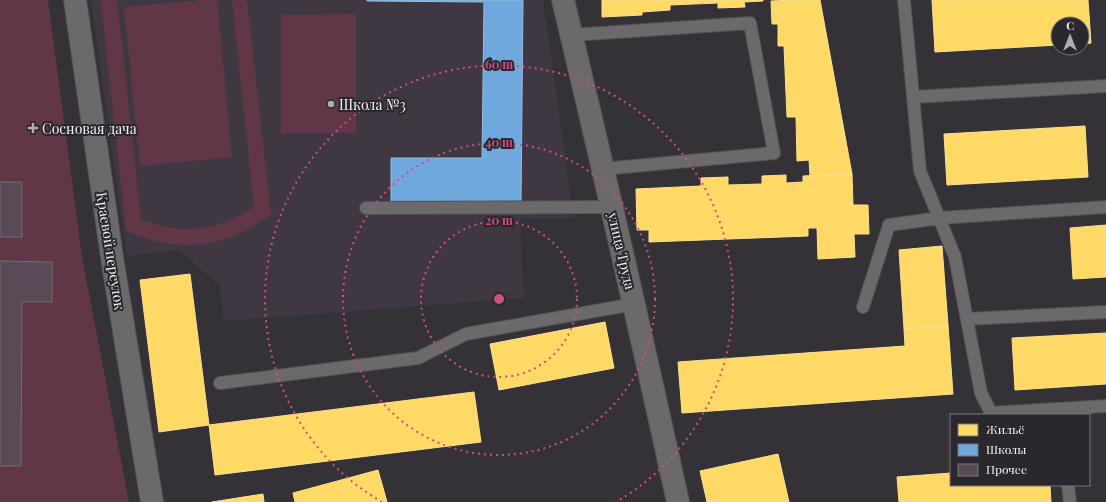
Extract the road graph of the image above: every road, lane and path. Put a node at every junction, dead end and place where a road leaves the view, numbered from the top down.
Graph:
1 (75, 0) edge
2 (564, 0) edge
3 (904, 0) edge
4 (572, 35) junction
5 (1106, 86) edge
6 (913, 97) junction
7 (602, 169) junction
8 (611, 207) junction
9 (1106, 207) edge
10 (366, 208) dead end
11 (940, 218) junction
12 (634, 304) junction
13 (863, 307) dead end
14 (1106, 312) edge
15 (967, 319) junction
16 (220, 383) dead end
17 (1106, 406) edge
18 (991, 414) edge
19 (1068, 486) edge
20 (152, 502) edge
21 (678, 502) edge
22 (1070, 502) edge

1 - 20 street, Краевой переулок
2 - 4 street, улица Труда
3 - 6 lane
4 - 7 street, улица Труда
4 - 7 lane
5 - 6 lane
6 - 11 lane
7 - 8 street, улица Труда
8 - 10 lane
8 - 12 street, улица Труда
9 - 11 lane
11 - 13 lane
11 - 15 lane
12 - 16 lane
12 - 21 street, улица Труда
14 - 15 lane
15 - 18 lane
17 - 18 lane
19 - 22 lane

